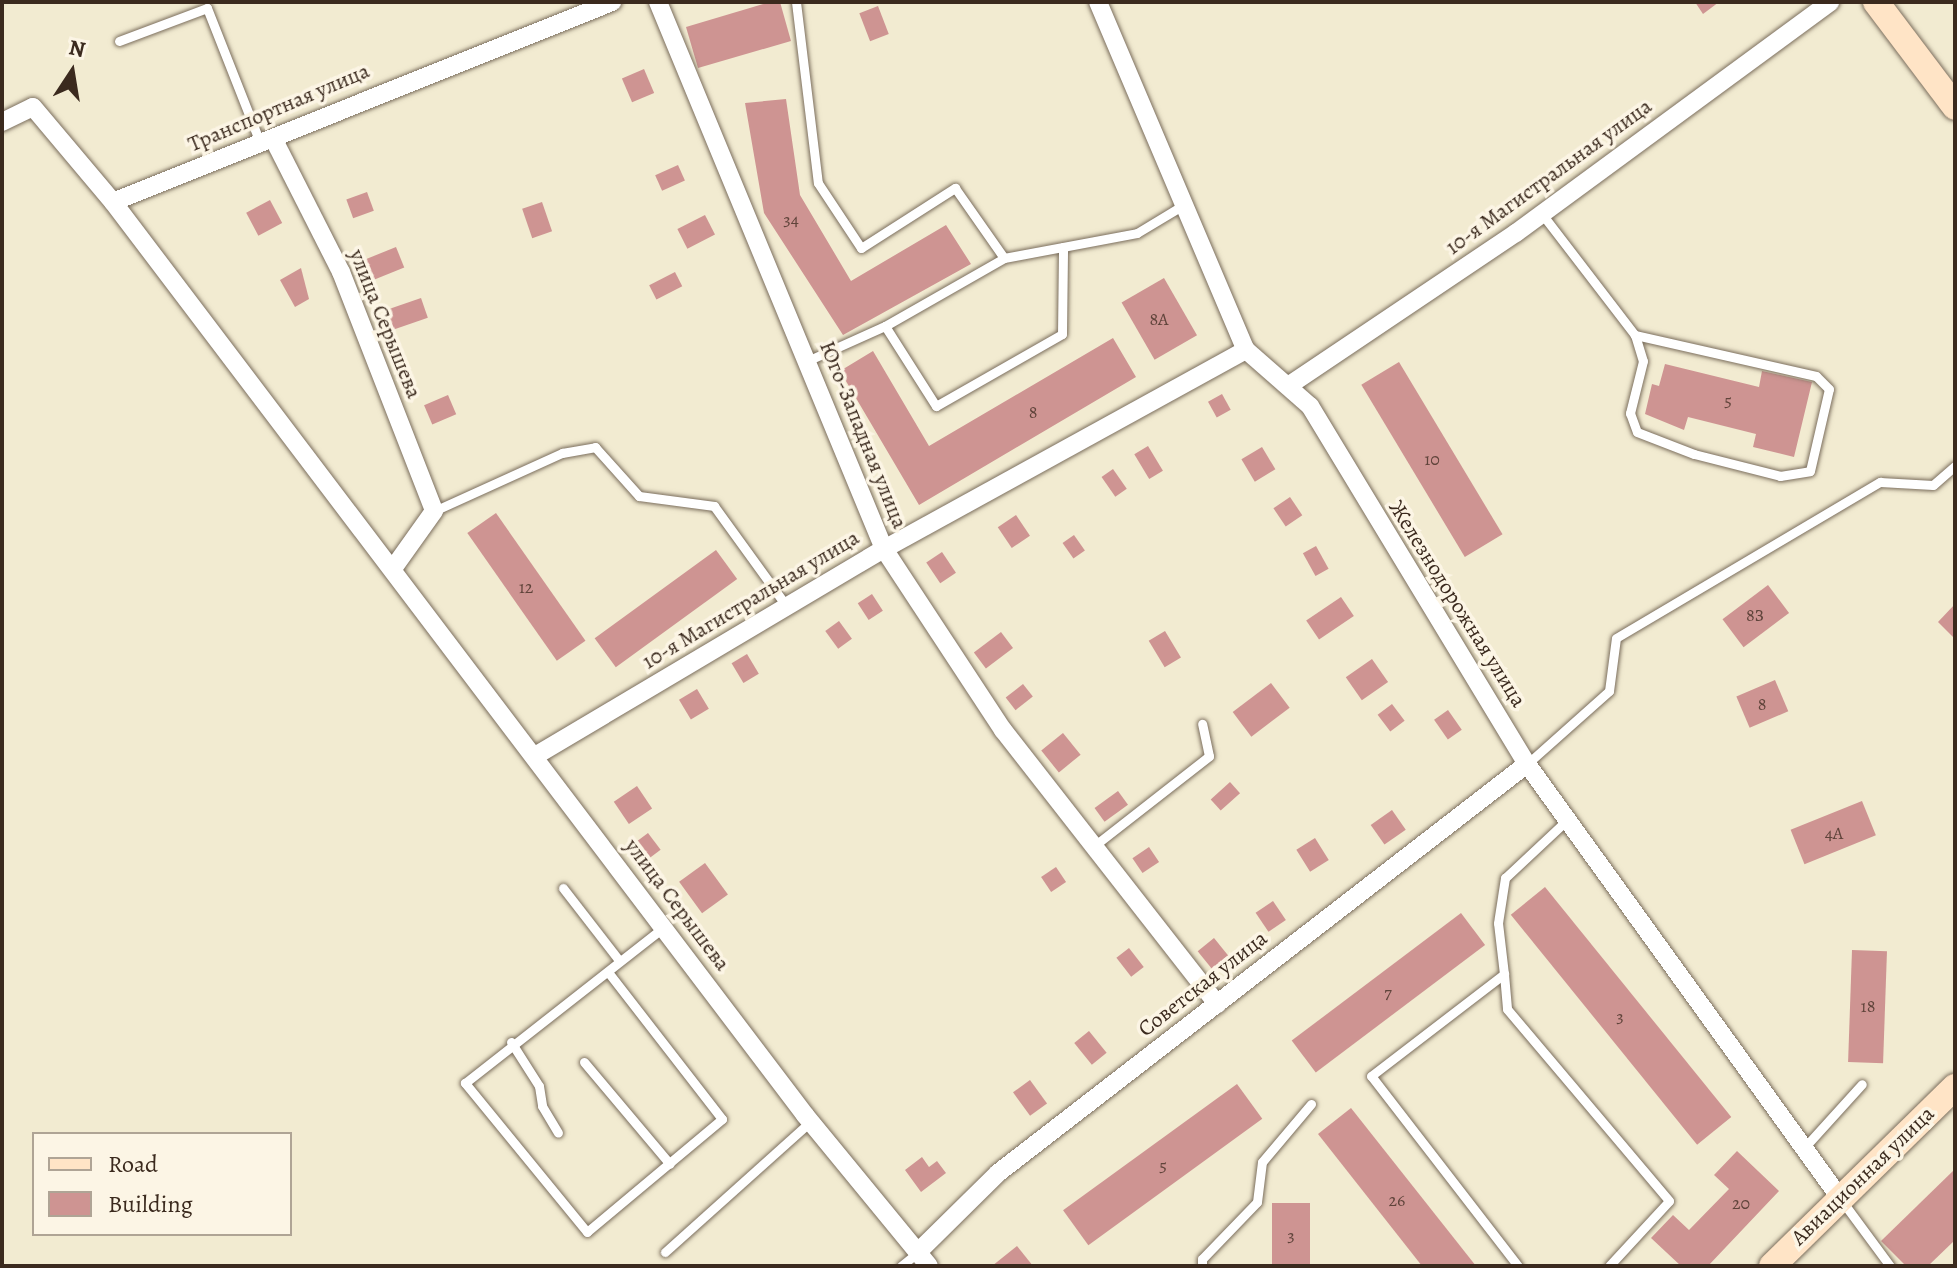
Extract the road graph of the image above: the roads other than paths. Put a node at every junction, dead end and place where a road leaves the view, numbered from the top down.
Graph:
1 (612, 2) edge
2 (658, 2) edge
3 (796, 2) edge
4 (1098, 2) edge
5 (1830, 2) edge
6 (1876, 2) edge
7 (119, 41) dead end
8 (1955, 107) edge
9 (2, 122) edge
10 (268, 142) junction
11 (113, 202) junction
12 (1182, 206) junction
13 (1542, 214) junction
14 (1063, 247) junction
15 (1004, 258) junction
16 (885, 326) junction
17 (1635, 335) junction
18 (1246, 350) junction
19 (807, 361) junction
20 (1291, 384) junction
21 (1955, 466) edge
22 (434, 511) junction
23 (884, 549) junction
24 (394, 567) junction
25 (787, 607) junction
26 (1202, 724) dead end
27 (535, 756) junction
28 (1527, 764) junction
29 (1566, 821) junction
30 (1094, 846) junction
31 (563, 888) dead end
32 (664, 927) junction
33 (618, 959) junction
34 (608, 972) junction
35 (1504, 974) junction
36 (1217, 1004) junction
37 (511, 1042) junction
38 (584, 1062) dead end
39 (1862, 1084) dead end
40 (1955, 1087) edge
41 (1311, 1104) dead end
42 (811, 1121) junction
43 (558, 1133) dead end
44 (1804, 1148) junction
45 (670, 1164) junction
46 (1840, 1198) junction
47 (665, 1252) dead end
48 (923, 1259) edge
49 (901, 1266) edge
50 (1202, 1266) edge
51 (1518, 1266) edge
52 (1609, 1266) edge
53 (1772, 1266) edge
54 (1890, 1266) edge

1 - 10 street, Транспортная улица
2 - 19 street, Юго-Западная улица
3 - 15 lane
4 - 12 street, Железнодорожная улица
5 - 13 street, 10-я Магистральная улица
6 - 8 street
7 - 10 lane
9 - 11 street
10 - 11 street, Транспортная улица
10 - 22 street, улица Серышева
11 - 24 street, улица Серышева
12 - 14 lane
12 - 18 street, Железнодорожная улица
13 - 17 lane
13 - 20 street, 10-я Магистральная улица
14 - 15 lane
14 - 16 lane
15 - 16 lane
16 - 19 lane
17 - 17 lane
18 - 20 street, Железнодорожная улица
18 - 23 street, 10-я Магистральная улица
19 - 23 street, Юго-Западная улица
20 - 28 street, Железнодорожная улица
21 - 28 lane
22 - 24 street
22 - 25 lane
23 - 25 street, 10-я Магистральная улица
23 - 30 street, Юго-Западная улица
24 - 27 street, улица Серышева
25 - 27 street, 10-я Магистральная улица
26 - 30 lane
27 - 32 street, улица Серышева
28 - 29 street, Железнодорожная улица
28 - 36 street, Советская улица
29 - 35 lane
29 - 44 street, Железнодорожная улица
30 - 36 street, Юго-Западная улица
31 - 33 lane
32 - 33 lane
32 - 42 street, улица Серышева
33 - 34 lane
34 - 37 lane
34 - 45 lane
35 - 51 lane
35 - 52 lane
36 - 48 street, Советская улица
37 - 43 lane
37 - 45 lane
38 - 45 lane
39 - 44 lane
40 - 46 street, Авиационная улица
41 - 50 lane
42 - 47 lane
42 - 48 street, улица Серышева
44 - 46 street, Железнодорожная улица
46 - 53 street, Авиационная улица
46 - 54 lane
48 - 49 lane

